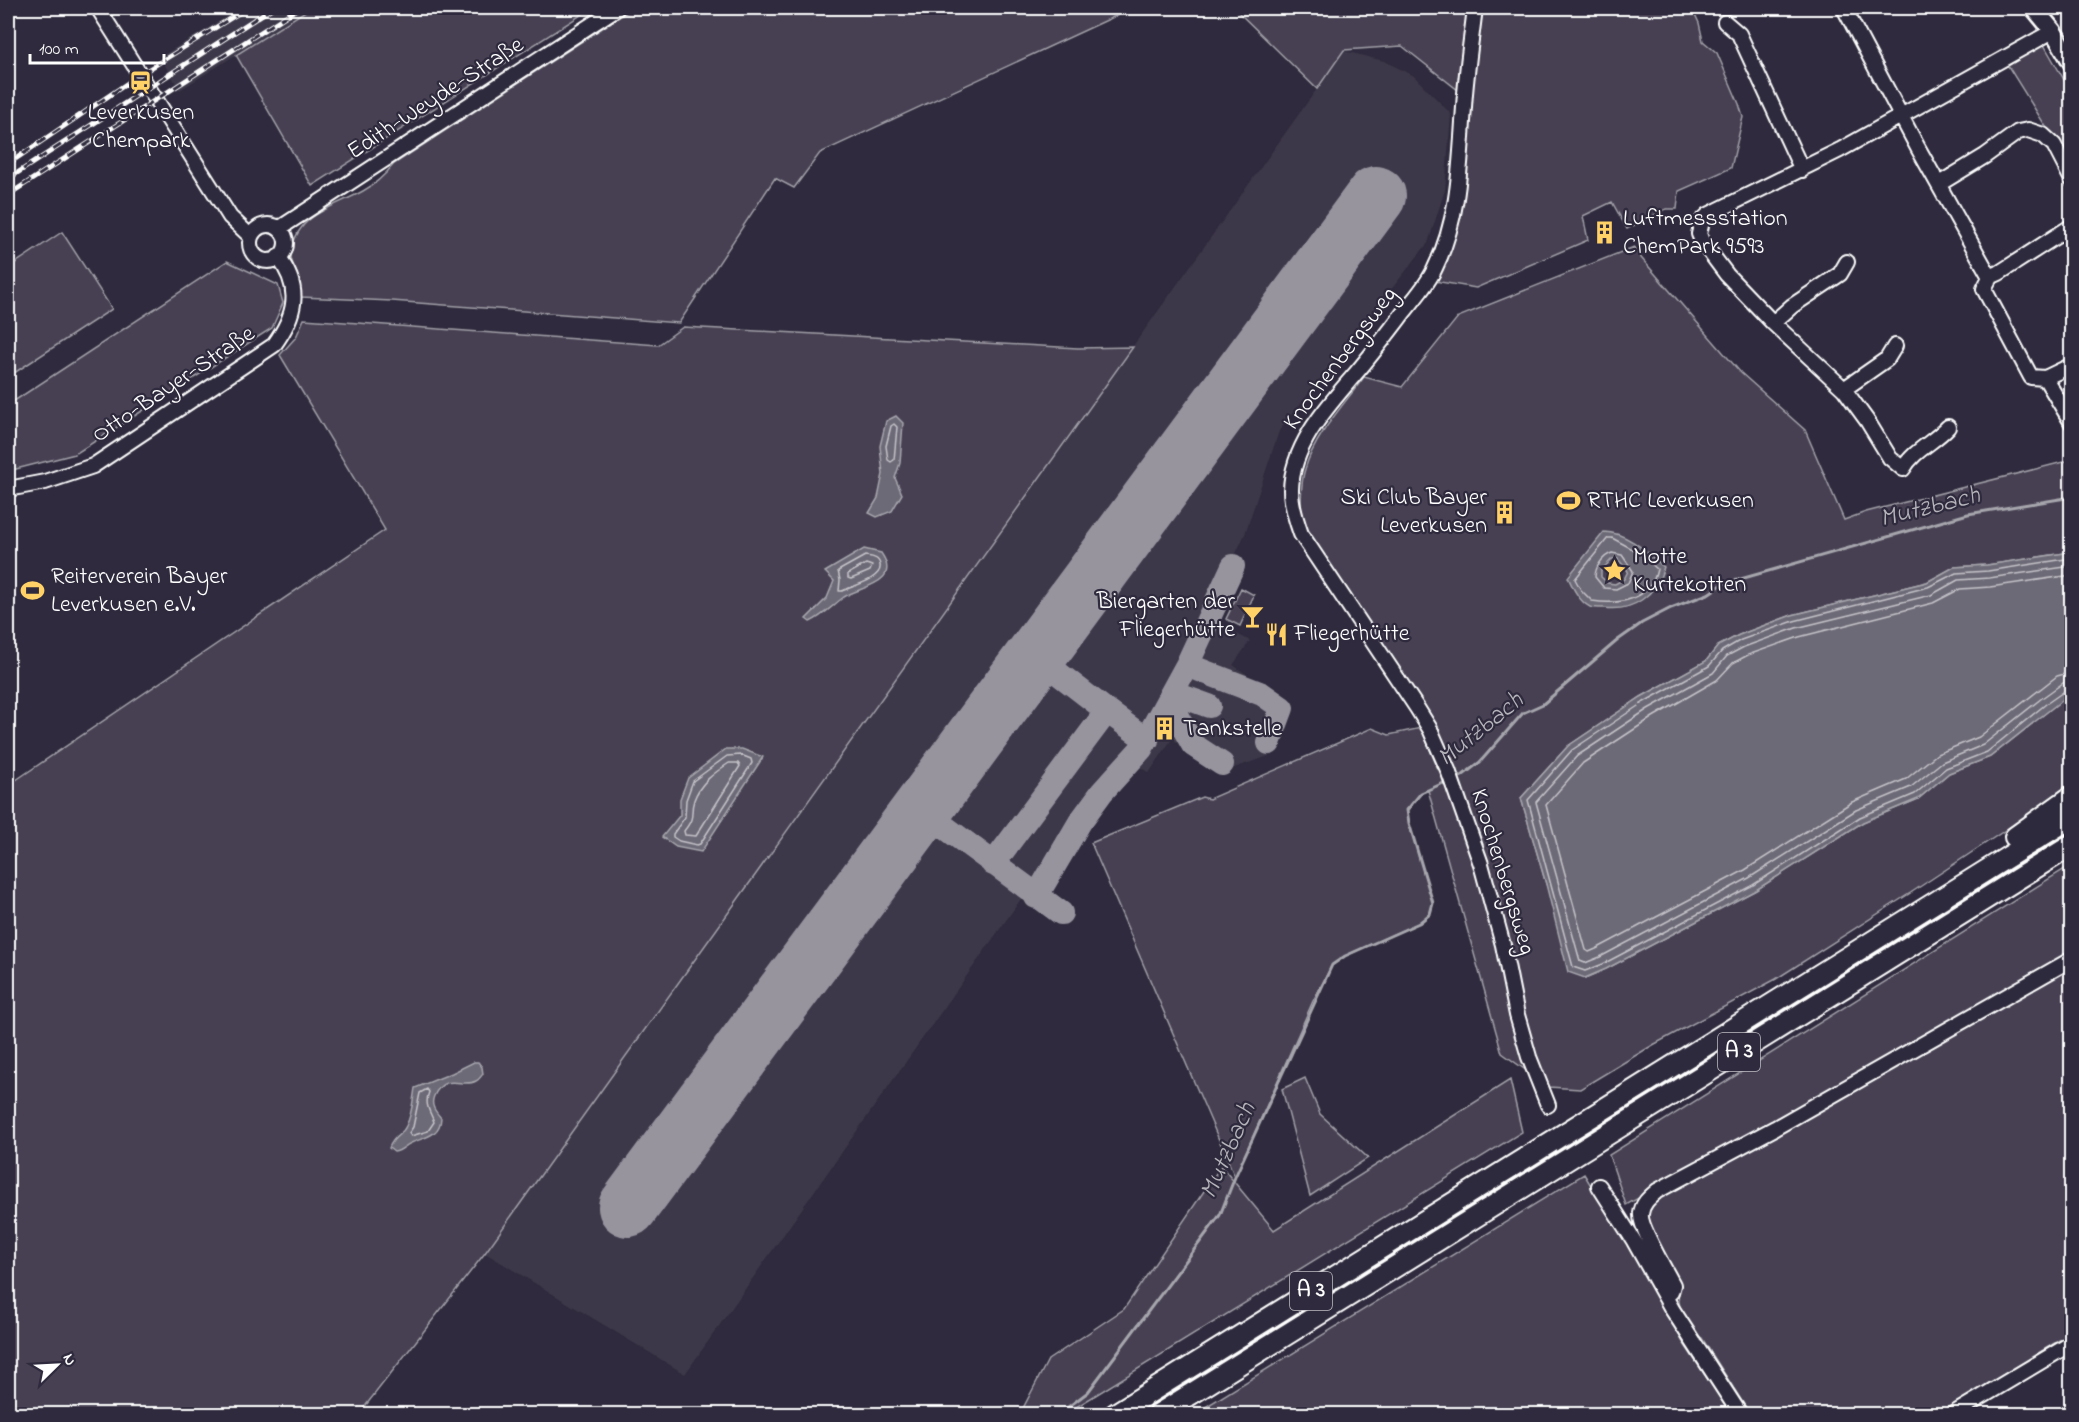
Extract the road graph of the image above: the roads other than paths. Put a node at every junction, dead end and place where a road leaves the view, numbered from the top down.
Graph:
1 (98, 8) edge
2 (617, 8) edge
3 (1474, 8) edge
4 (1844, 8) edge
5 (2034, 8) edge
6 (2048, 8) edge
7 (1725, 22) dead end
8 (2053, 31) junction
9 (2072, 63) edge
10 (1902, 116) junction
11 (1802, 170) junction
12 (2072, 180) edge
13 (1939, 184) junction
14 (2072, 226) edge
15 (280, 228) junction
16 (250, 236) junction
17 (278, 258) junction
18 (1847, 262) dead end
19 (1990, 277) junction
20 (1773, 323) junction
21 (1895, 346) dead end
22 (2072, 365) edge
23 (2045, 378) junction
24 (1844, 389) junction
25 (2072, 423) edge
26 (1948, 427) dead end
27 (8, 489) edge
28 (2072, 796) edge
29 (2072, 817) edge
30 (2072, 844) edge
31 (1939, 898) junction
32 (2072, 959) edge
33 (1548, 1105) dead end
34 (1599, 1186) dead end
35 (1666, 1298) junction
36 (2072, 1343) edge
37 (1115, 1414) edge
38 (1159, 1414) edge
39 (1740, 1414) edge
40 (1953, 1414) edge

1 - 16 street
2 - 15 street, Edith-Weyde-Straße
3 - 33 street, Knochenbergsweg
4 - 10 street
5 - 8 main road
6 - 8 main road
7 - 11 street
8 - 9 main road
8 - 10 street
10 - 11 street
10 - 13 street
11 - 20 street
12 - 13 street
13 - 19 street
14 - 19 street
15 - 16 street
15 - 17 street
16 - 17 street
17 - 27 street, Otto-Bayer-Straße
18 - 20 street
19 - 23 street
20 - 24 street
21 - 24 street
22 - 23 street
23 - 25 street
24 - 26 street
28 - 31 highway
29 - 31 highway, A 3
30 - 38 highway, A 3
31 - 37 highway, A 3
32 - 35 street
34 - 35 street
35 - 39 street
36 - 40 street

